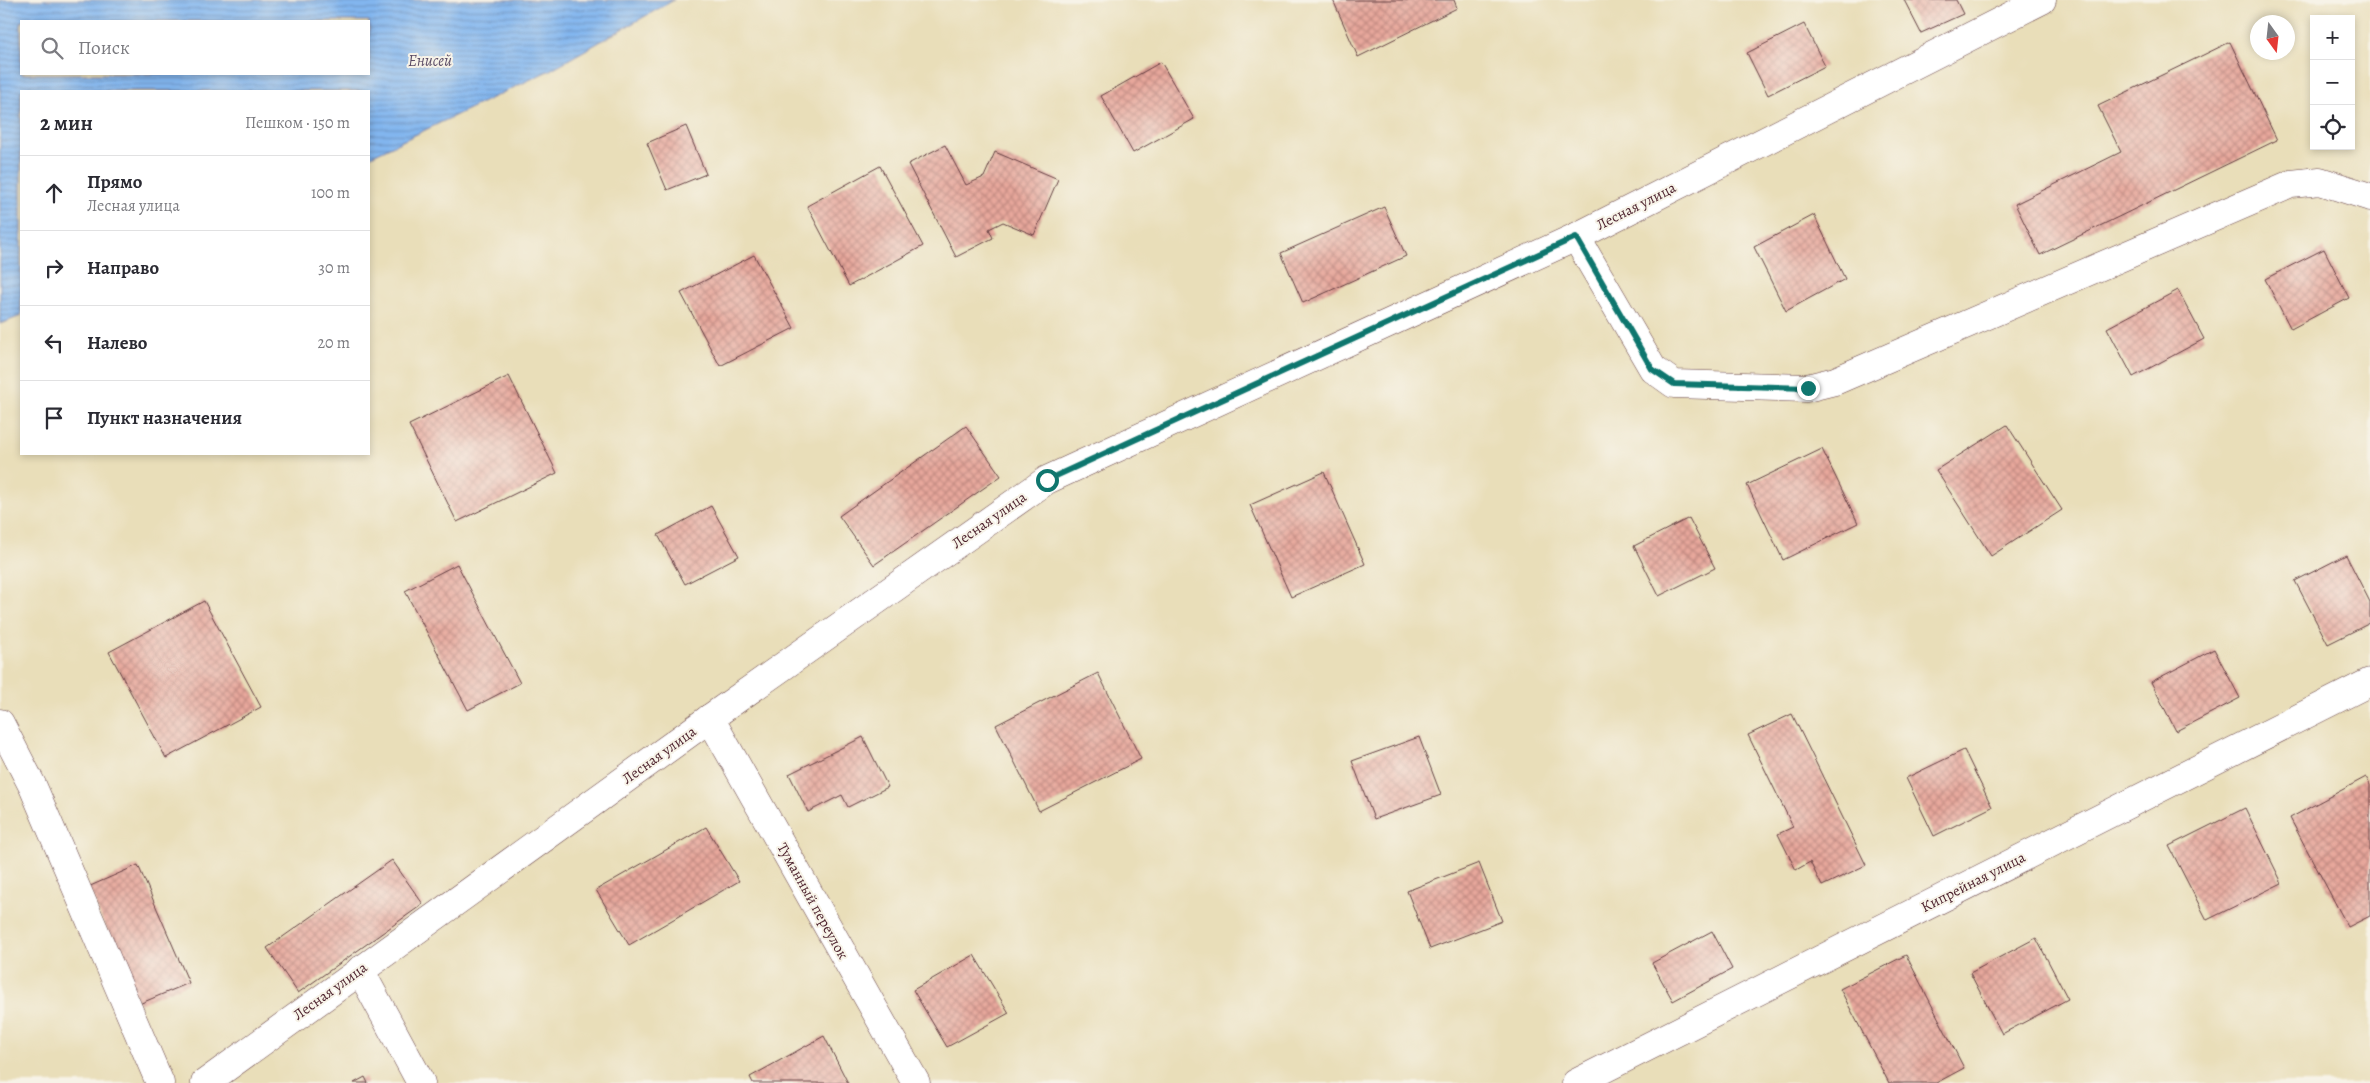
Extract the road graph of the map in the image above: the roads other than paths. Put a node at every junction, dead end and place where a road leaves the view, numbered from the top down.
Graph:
1 (2042, 0) edge
2 (2370, 196) edge
3 (1576, 237) junction
4 (2370, 682) edge
5 (710, 718) junction
6 (0, 723) edge
7 (360, 970) junction
8 (160, 1083) edge
9 (205, 1083) edge
10 (420, 1083) edge
11 (916, 1083) edge
12 (1576, 1083) edge

1 - 3 street, Лесная улица
2 - 3 street
3 - 5 street, Лесная улица
4 - 12 street, Кипрейная улица
5 - 7 street, Лесная улица
5 - 11 street, Туманный переулок
6 - 8 street
7 - 9 street, Лесная улица
7 - 10 street

